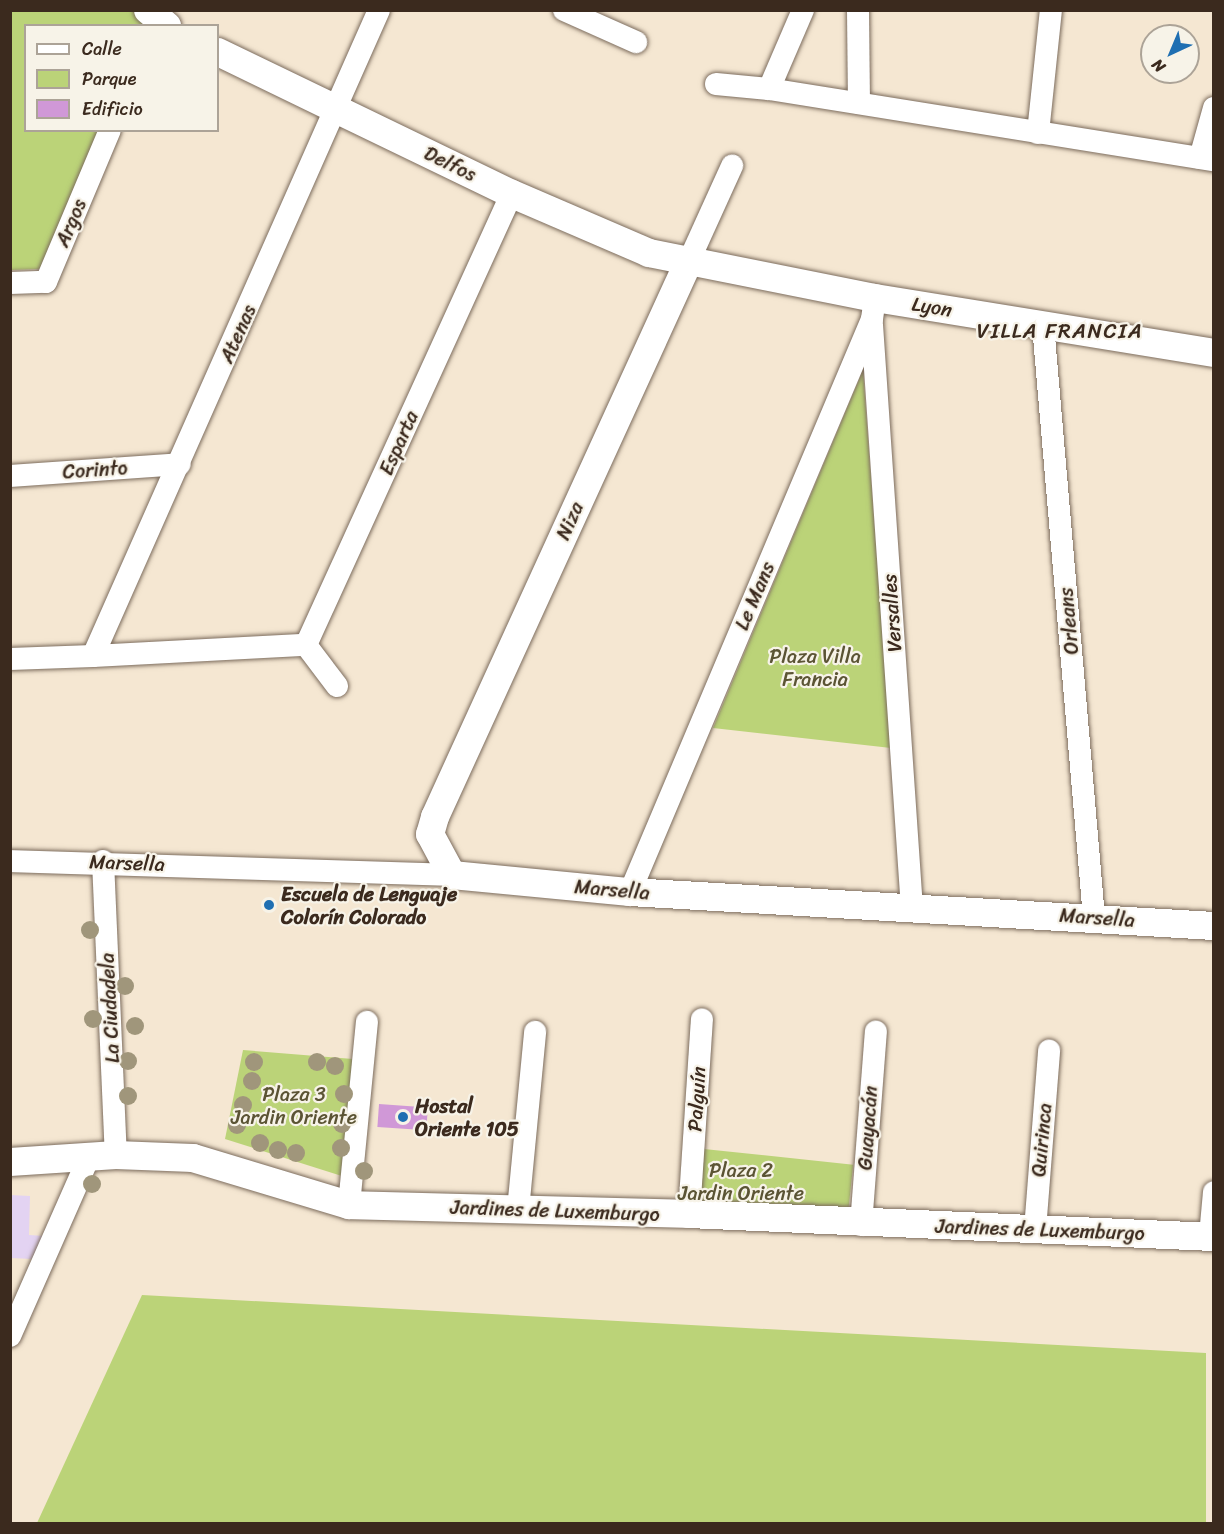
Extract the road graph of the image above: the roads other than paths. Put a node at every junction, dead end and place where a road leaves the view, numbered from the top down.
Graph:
1 (379, 10) edge
2 (564, 10) edge
3 (803, 10) edge
4 (858, 10) edge
5 (1051, 10) edge
6 (636, 42) dead end
7 (219, 52) edge
8 (716, 84) dead end
9 (769, 89) junction
10 (859, 103) junction
11 (1214, 108) edge
12 (337, 110) junction
13 (109, 132) edge
14 (1038, 133) junction
15 (1207, 159) edge
16 (732, 166) dead end
17 (512, 194) junction
18 (688, 263) junction
19 (10, 283) edge
20 (873, 309) junction
21 (1043, 325) junction
22 (1214, 353) edge
23 (180, 464) junction
24 (10, 476) edge
25 (306, 645) junction
26 (93, 656) junction
27 (10, 659) edge
28 (337, 686) dead end
29 (10, 861) edge
30 (103, 861) junction
31 (452, 875) junction
32 (630, 892) junction
33 (912, 908) junction
34 (1094, 917) junction
35 (1214, 926) edge
36 (702, 1019) dead end
37 (367, 1022) dead end
38 (535, 1032) dead end
39 (876, 1032) dead end
40 (1049, 1051) dead end
41 (116, 1155) junction
42 (88, 1157) junction
43 (10, 1162) edge
44 (1214, 1192) edge
45 (349, 1205) junction
46 (518, 1210) junction
47 (689, 1214) junction
48 (861, 1225) junction
49 (1035, 1230) junction
50 (1212, 1237) edge
51 (10, 1336) edge

1 - 12 street, Atenas
2 - 6 street
3 - 9 street
4 - 10 street
5 - 14 street
7 - 12 street, Delfos
8 - 9 street
9 - 10 street
10 - 14 street
11 - 15 street
12 - 17 street, Delfos
12 - 23 street, Atenas
13 - 19 street, Argos
14 - 15 street
16 - 18 street, Niza
17 - 18 street, Delfos
17 - 25 street, Esparta
18 - 20 street, Lyon
18 - 31 street, Niza
20 - 21 street, Lyon
20 - 32 street, Le Mans
20 - 33 street, Versalles
21 - 22 street, Lyon
21 - 34 street, Orleans
23 - 24 street, Corinto
23 - 26 street, Atenas
25 - 26 street
25 - 28 street
26 - 27 street
29 - 30 street, Marsella
30 - 31 street, Marsella
30 - 41 street, La Ciudadela
31 - 32 street, Marsella
32 - 33 street, Marsella
33 - 34 street, Marsella
34 - 35 street, Marsella
36 - 47 street, Palguín
37 - 45 street
38 - 46 street
39 - 48 street, Guayacán
40 - 49 street, Quirinca
41 - 42 street, Jardines de Luxemburgo
41 - 45 street, Jardines de Luxemburgo
42 - 43 street, Jardines de Luxemburgo
42 - 51 street
44 - 50 street
45 - 46 street, Jardines de Luxemburgo
46 - 47 street, Jardines de Luxemburgo
47 - 48 street, Jardines de Luxemburgo
48 - 49 street, Jardines de Luxemburgo
49 - 50 street, Jardines de Luxemburgo

